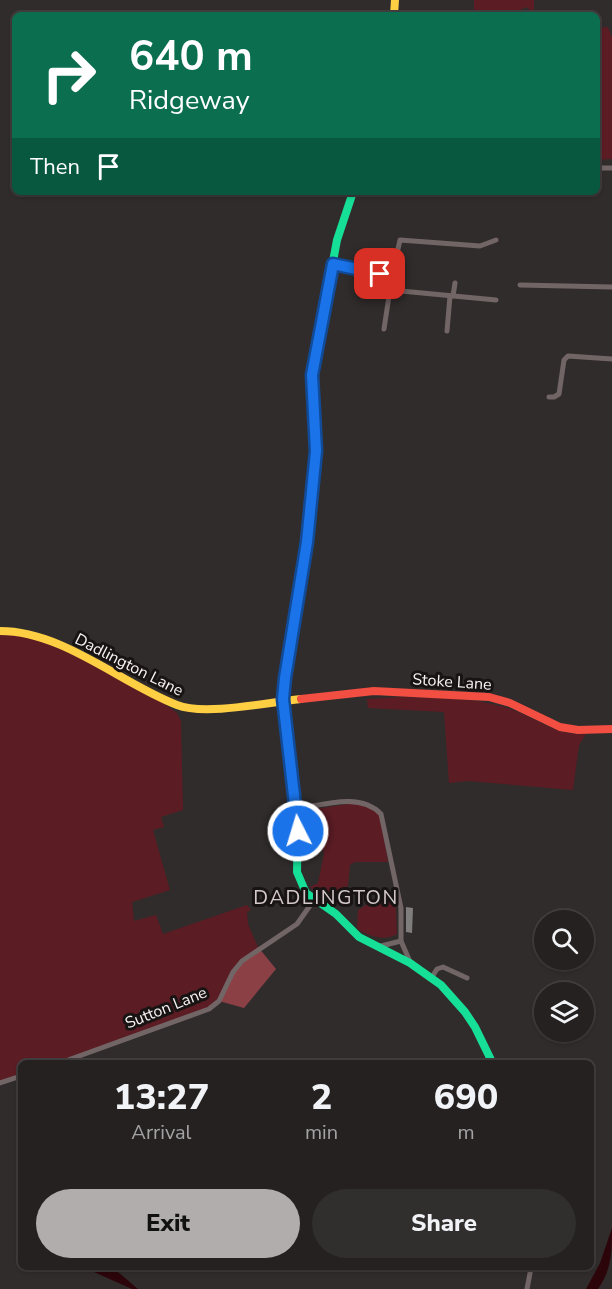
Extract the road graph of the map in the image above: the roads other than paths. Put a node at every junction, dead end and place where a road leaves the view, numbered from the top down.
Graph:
1 (352, 195) edge
2 (496, 240) dead end
3 (333, 264) junction
4 (394, 276) junction
5 (454, 283) dead end
6 (520, 285) dead end
7 (612, 287) edge
8 (396, 288) junction
9 (452, 296) junction
10 (496, 300) dead end
11 (384, 329) dead end
12 (447, 332) dead end
13 (612, 359) edge
14 (549, 397) dead end
15 (0, 631) edge
16 (283, 699) junction
17 (612, 729) edge
18 (297, 809) junction
19 (314, 900) junction
20 (401, 941) junction
21 (380, 946) junction
22 (411, 964) junction
23 (463, 966) dead end
24 (460, 974) junction
25 (432, 977) junction
26 (467, 978) dead end
27 (68, 1060) edge
28 (491, 1060) edge
29 (18, 1077) edge
30 (0, 1083) edge
31 (531, 1270) edge
32 (527, 1289) edge

1 - 3 street
2 - 4 street
3 - 4 street
3 - 16 street
4 - 8 street
5 - 9 street
6 - 7 street
8 - 9 street
8 - 11 street
9 - 10 street
9 - 12 street
13 - 14 street
15 - 16 street, Dadlington Lane
16 - 17 street, Stoke Lane
16 - 18 street
18 - 19 street
18 - 20 street
19 - 21 street
19 - 27 street, Sutton Lane
20 - 21 street
20 - 22 street
21 - 22 street
22 - 25 street
23 - 24 street
24 - 25 street
24 - 26 street
25 - 28 street
29 - 30 street
31 - 32 street

